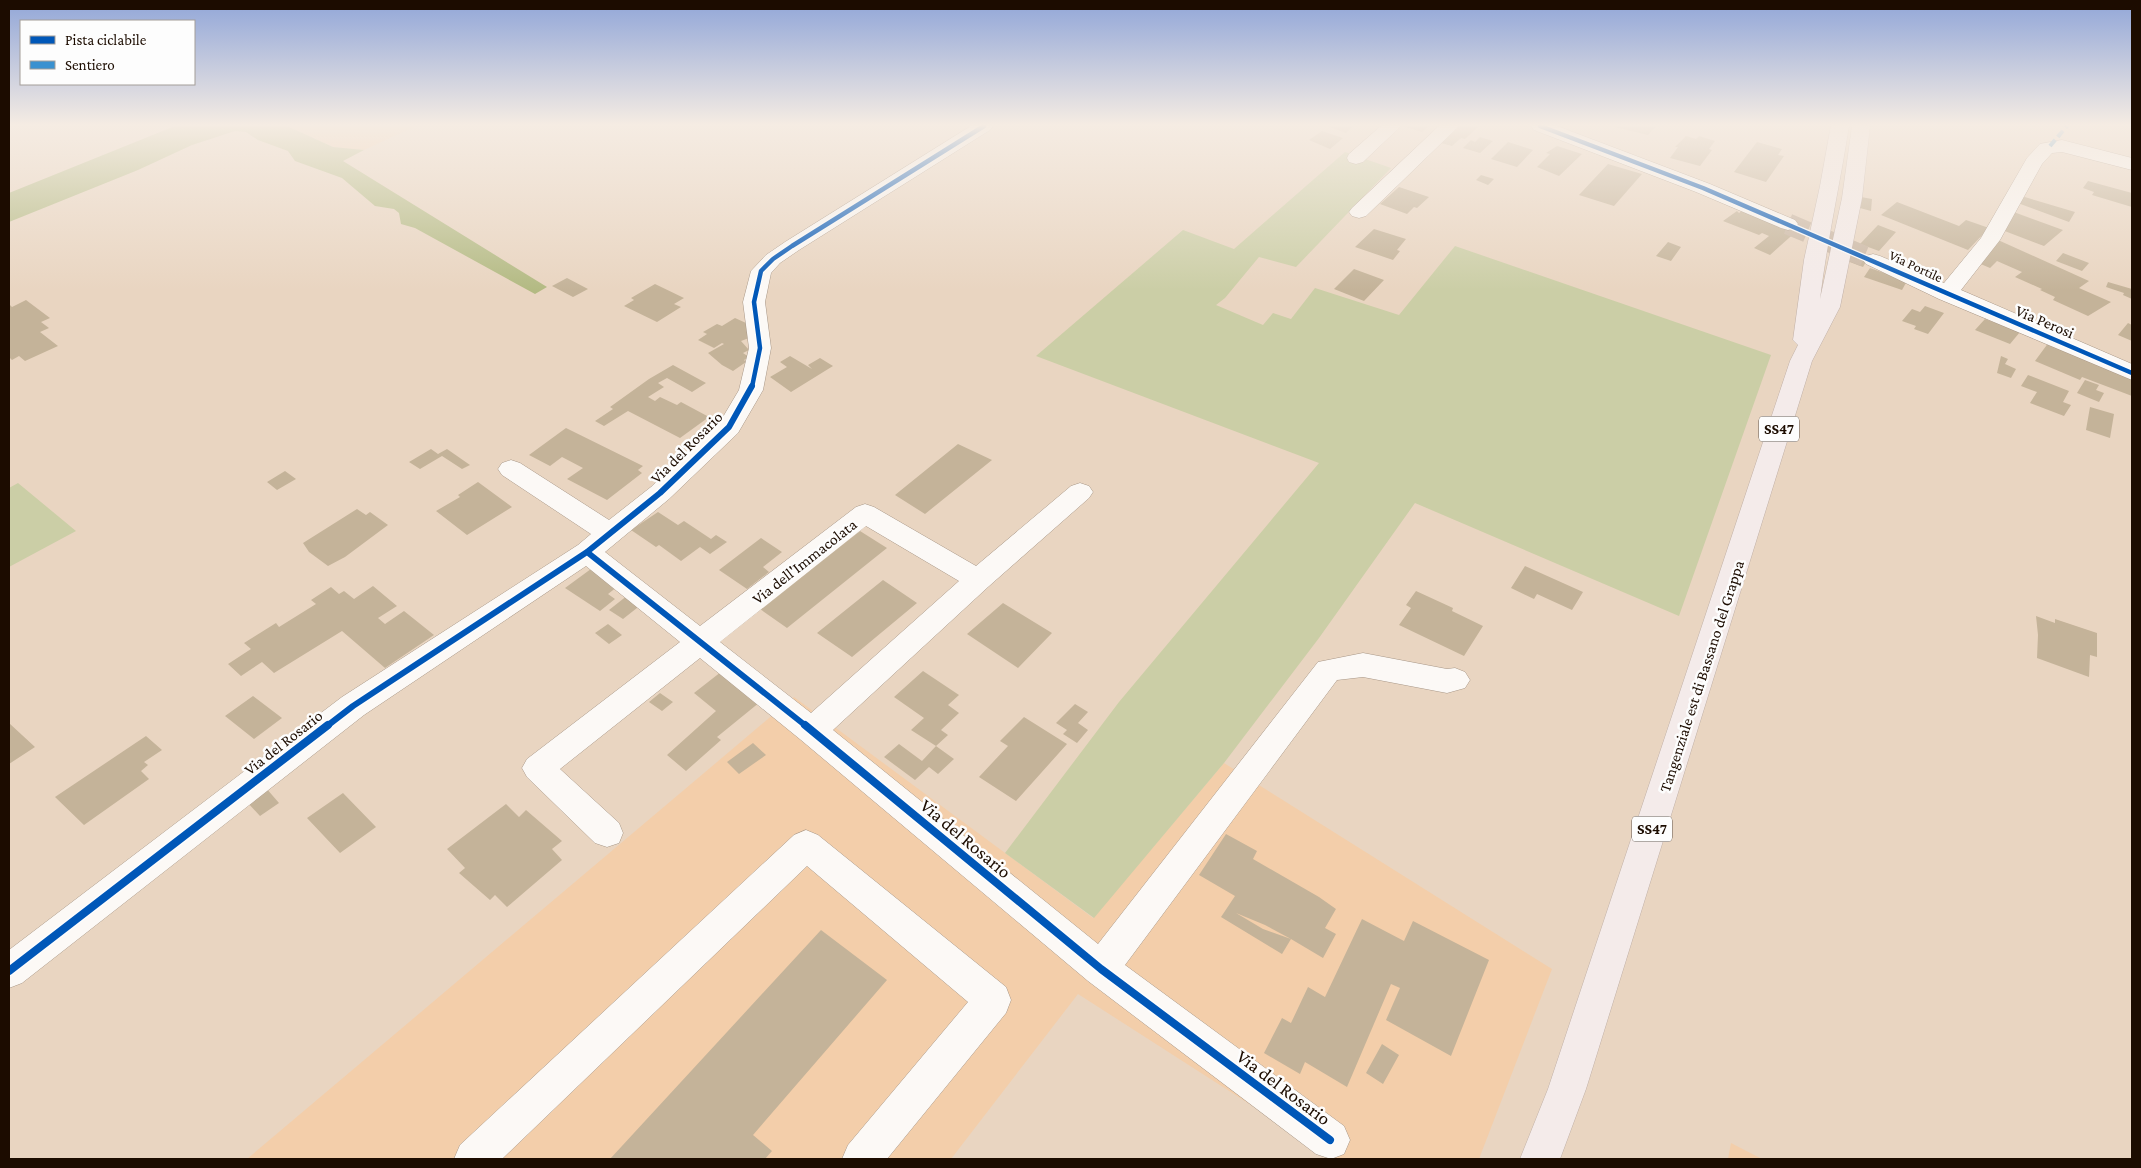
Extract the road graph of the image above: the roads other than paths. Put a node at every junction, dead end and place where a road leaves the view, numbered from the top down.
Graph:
1 (897, 181) edge
2 (1392, 181) edge
3 (1683, 181) edge
4 (1831, 181) edge
5 (1854, 181) edge
6 (2024, 181) edge
7 (1359, 212) dead end
8 (1788, 224) tunnel mouth
9 (1873, 260) tunnel mouth
10 (1948, 294) junction
11 (1801, 362) junction
12 (2132, 373) edge
13 (511, 469) dead end
14 (1080, 492) dead end
15 (599, 543) junction
16 (978, 580) junction
17 (701, 642) junction
18 (1455, 680) dead end
19 (812, 731) junction
20 (607, 833) dead end
21 (1101, 969) junction
22 (9, 971) edge
23 (1330, 1140) dead end
24 (474, 1159) edge
25 (862, 1159) edge
26 (1540, 1159) edge

1 - 15 street, Via del Rosario
2 - 7 street
3 - 8 street
4 - 11 highway, Tangenziale est di Bassano del Grappa / SS47
5 - 11 highway, Tangenziale est di Bassano del Grappa / SS47
6 - 10 street
9 - 10 street, Via Portile
10 - 12 street, Via Perosi
11 - 26 highway, Tangenziale est di Bassano del Grappa / SS47
13 - 15 street
14 - 16 street
15 - 17 street, Via del Rosario
15 - 22 street, Via del Rosario
16 - 17 street, Via dell'Immacolata
16 - 19 street
17 - 19 street, Via del Rosario
17 - 20 street, Via dell'Immacolata
18 - 21 street
19 - 21 street, Via del Rosario
21 - 23 street, Via del Rosario
24 - 25 street

